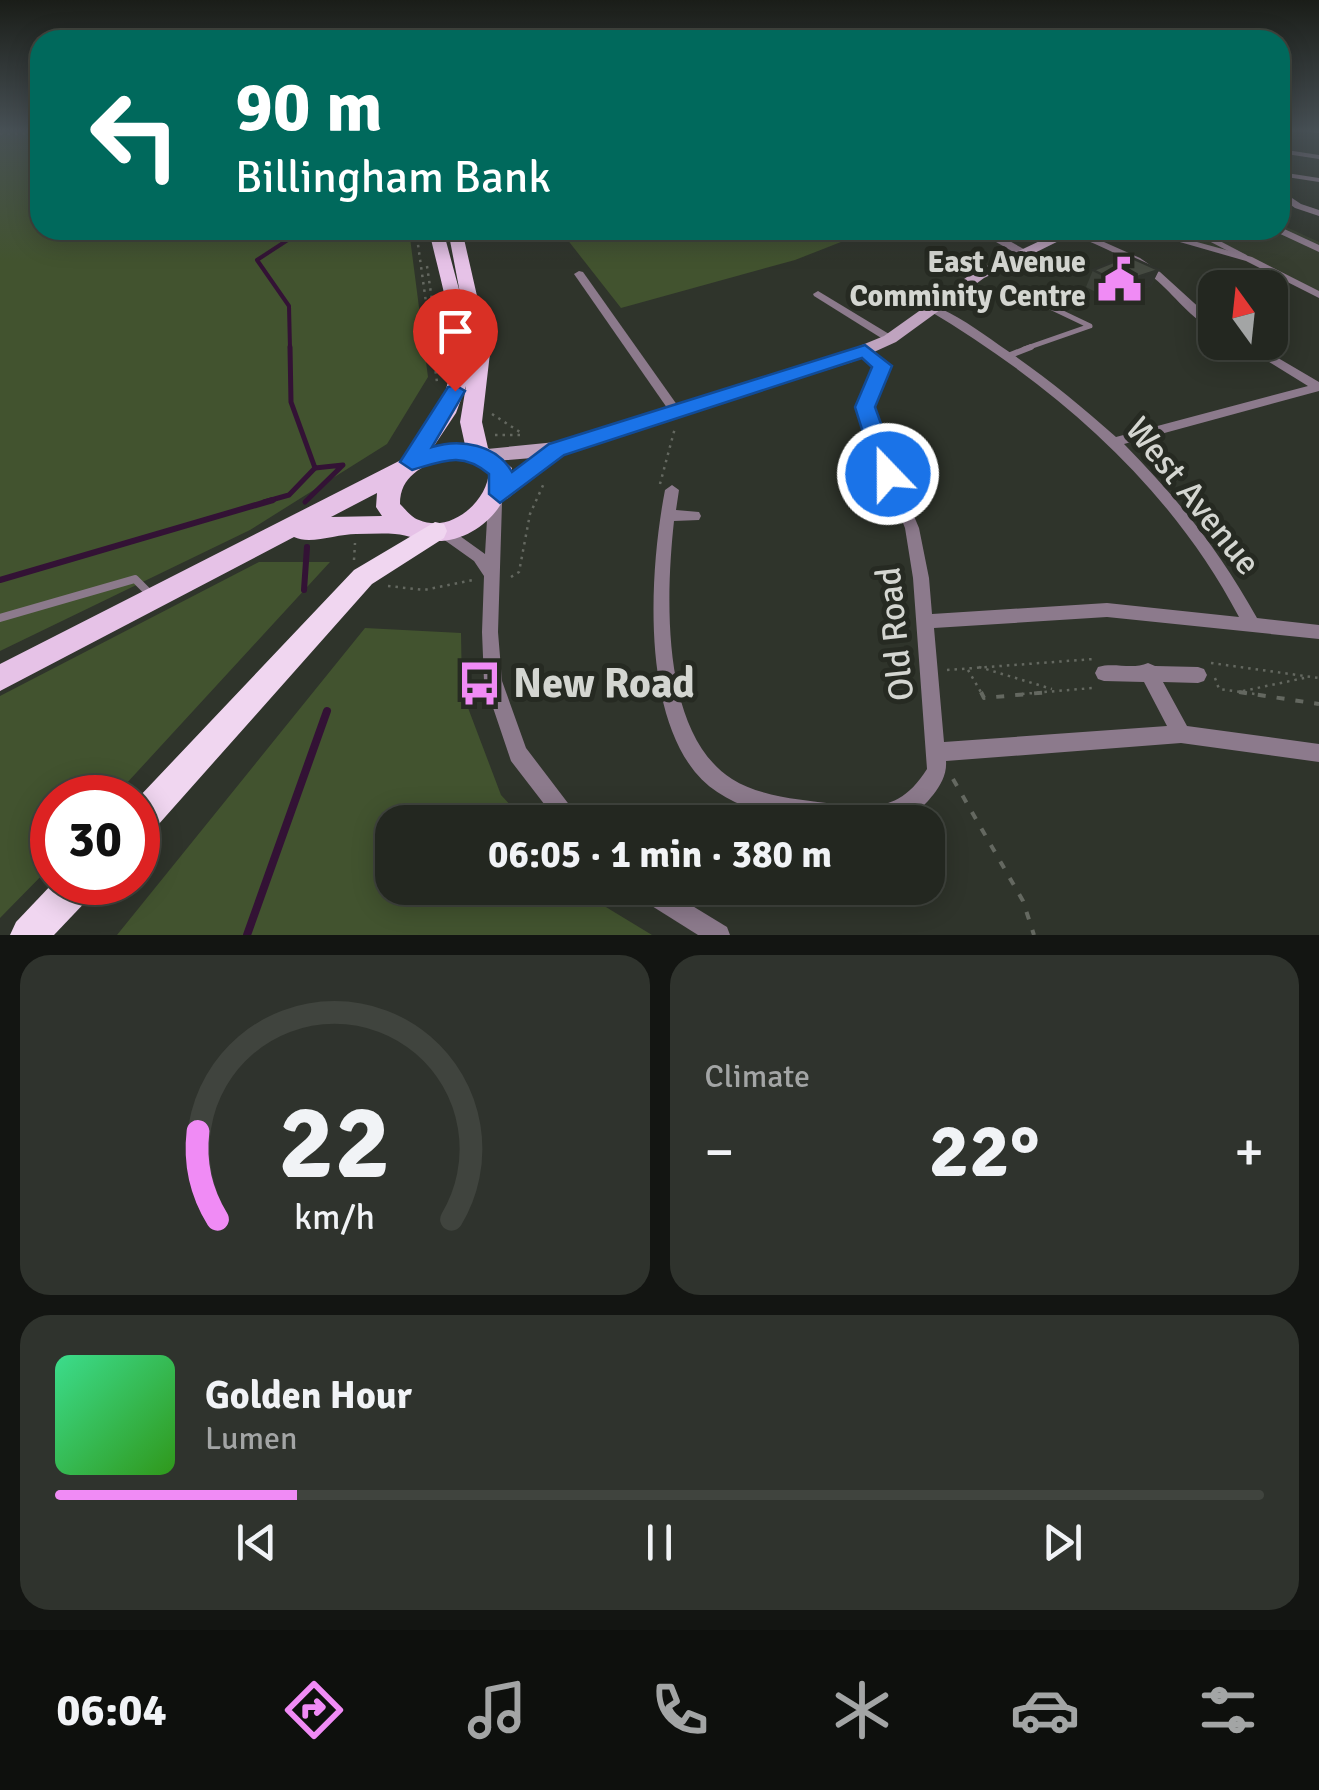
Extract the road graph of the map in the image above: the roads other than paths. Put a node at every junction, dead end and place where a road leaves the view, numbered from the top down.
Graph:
1 (1290, 176) edge
2 (1319, 180) edge
3 (1290, 200) edge
4 (1319, 212) edge
5 (1290, 235) edge
6 (438, 240) edge
7 (457, 240) edge
8 (1000, 240) edge
9 (1051, 240) edge
10 (1092, 240) edge
11 (1180, 240) edge
12 (1213, 240) edge
13 (1319, 249) edge
14 (1023, 252) junction
15 (1249, 259) junction
16 (580, 274) dead end
17 (818, 294) dead end
18 (1319, 295) edge
19 (1048, 306) dead end
20 (932, 308) junction
21 (1198, 315) edge
22 (890, 339) junction
23 (865, 350) junction
24 (1008, 356) junction
25 (1273, 360) edge
26 (1319, 387) edge
27 (676, 412) junction
28 (1115, 442) junction
29 (556, 449) junction
30 (481, 454) junction
31 (406, 467) junction
32 (672, 490) road end
33 (498, 499) junction
34 (666, 514) junction
35 (694, 516) dead end
36 (406, 525) junction
37 (438, 530) junction
38 (262, 545) junction
39 (492, 574) junction
40 (155, 600) junction
41 (0, 618) edge
42 (924, 622) junction
43 (1252, 625) junction
44 (1319, 632) edge
45 (1203, 669) road end
46 (1148, 671) junction
47 (1104, 673) dead end
48 (0, 678) edge
49 (1181, 734) junction
50 (938, 752) junction
51 (1319, 753) edge
52 (160, 798) edge
53 (557, 805) edge
54 (58, 905) edge
55 (671, 905) edge
56 (29, 935) edge
57 (719, 935) edge

1 - 2 street
3 - 4 street
5 - 13 street
6 - 31 main road
7 - 30 main road
8 - 14 street
9 - 14 main road
10 - 21 street
11 - 15 street
12 - 15 lane
14 - 20 main road
15 - 18 street
16 - 27 street
17 - 22 street
19 - 24 lane
20 - 22 main road
20 - 24 street, West Avenue
22 - 23 main road
23 - 27 main road
23 - 42 street, Old Road
24 - 28 street, West Avenue
25 - 26 street
26 - 28 street
27 - 29 main road
28 - 43 street, West Avenue
29 - 30 main road
29 - 33 main road
30 - 31 main road
30 - 33 main road
31 - 36 main road
31 - 38 main road
32 - 34 street
33 - 37 main road
33 - 39 street
34 - 35 street
34 - 50 street
36 - 37 main road
36 - 38 main road
37 - 39 street
37 - 52 highway
38 - 40 main road
39 - 53 street
40 - 41 lane
40 - 48 main road
42 - 43 street
42 - 50 street, Old Road
43 - 44 street
45 - 46 street
46 - 47 street
46 - 49 street
49 - 50 street
49 - 51 street
54 - 56 highway
55 - 57 street

